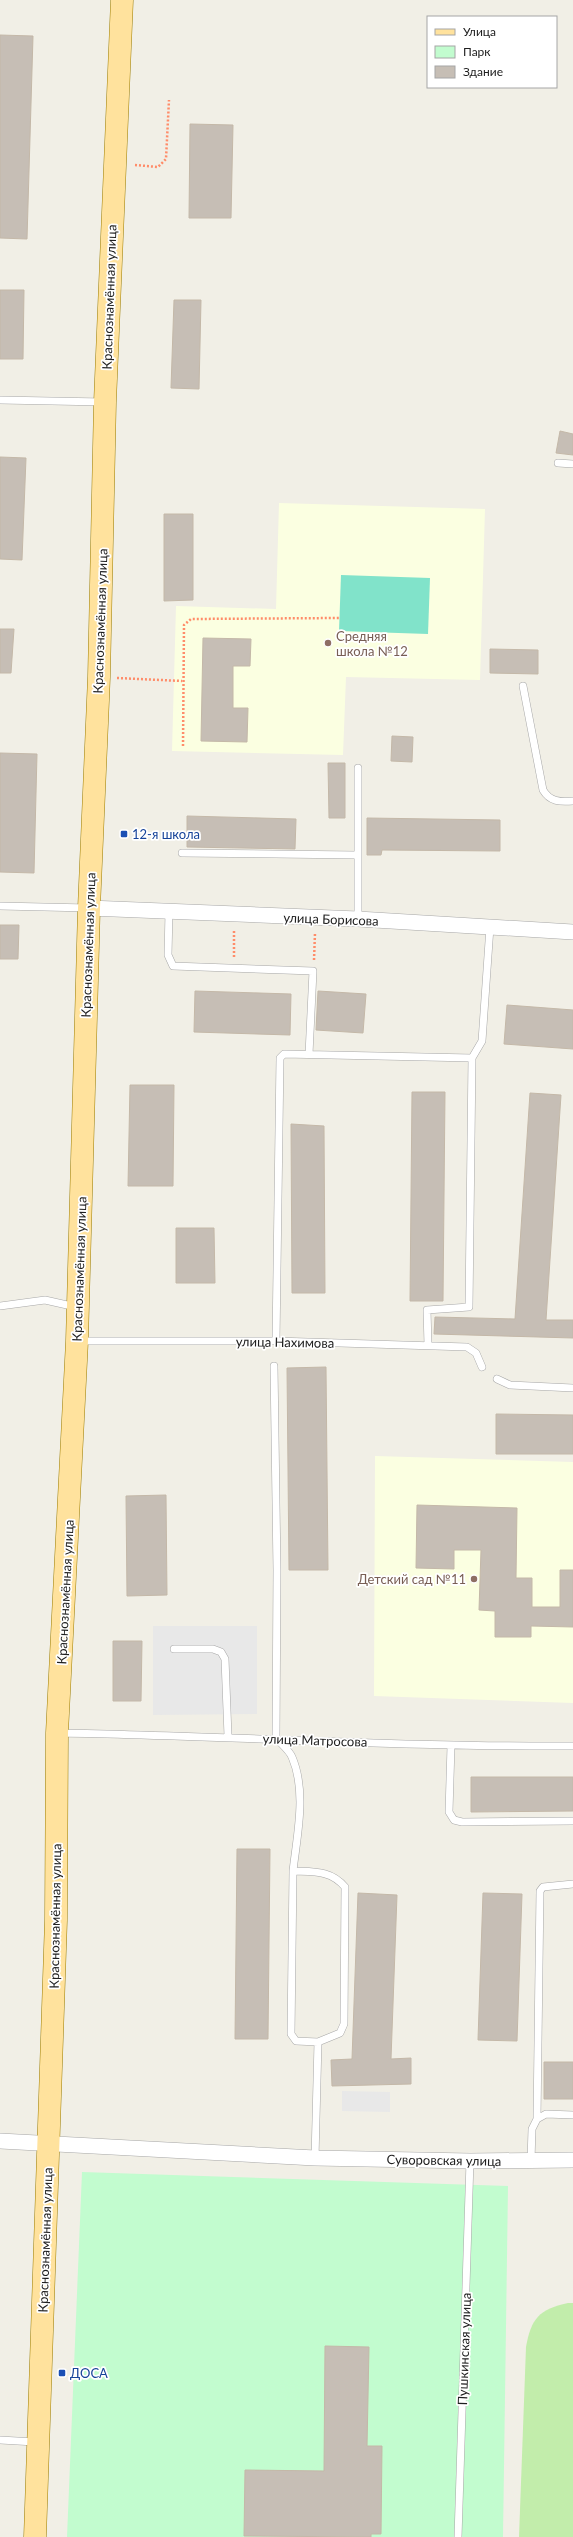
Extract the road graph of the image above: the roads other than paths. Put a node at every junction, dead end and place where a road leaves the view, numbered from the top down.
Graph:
1 (122, 0) edge
2 (0, 400) edge
3 (105, 402) junction
4 (558, 463) dead end
5 (573, 464) edge
6 (523, 686) dead end
7 (358, 768) dead end
8 (573, 801) edge
9 (182, 853) dead end
10 (356, 855) junction
11 (0, 906) edge
12 (89, 908) junction
13 (169, 912) junction
14 (358, 919) junction
15 (490, 927) junction
16 (573, 932) edge
17 (310, 1054) junction
18 (472, 1058) junction
19 (0, 1306) edge
20 (78, 1308) junction
21 (77, 1341) junction
22 (276, 1341) junction
23 (428, 1345) junction
24 (274, 1366) dead end
25 (482, 1367) dead end
26 (497, 1379) dead end
27 (573, 1388) edge
28 (174, 1649) dead end
29 (57, 1733) junction
30 (228, 1736) junction
31 (276, 1738) junction
32 (451, 1746) junction
33 (573, 1746) edge
34 (573, 1821) edge
35 (293, 1871) junction
36 (573, 1884) edge
37 (318, 2042) junction
38 (573, 2115) edge
39 (537, 2119) junction
40 (0, 2142) edge
41 (48, 2143) junction
42 (315, 2158) junction
43 (531, 2160) junction
44 (573, 2160) edge
45 (470, 2161) junction
46 (0, 2440) edge
47 (38, 2442) junction
48 (35, 2537) edge
49 (458, 2537) edge

1 - 3 main road, Краснознамённая улица
2 - 3 lane
3 - 12 main road, Краснознамённая улица
4 - 5 lane
6 - 8 lane
7 - 10 lane
9 - 10 lane
10 - 14 lane
11 - 12 lane
12 - 13 street, улица Борисова
12 - 20 main road, Краснознамённая улица
13 - 14 street, улица Борисова
13 - 17 lane
14 - 15 street, улица Борисова
15 - 16 street, улица Борисова
15 - 18 lane
17 - 18 lane
17 - 22 lane
18 - 23 lane
19 - 20 lane
20 - 21 main road, Краснознамённая улица
21 - 22 lane, улица Нахимова
21 - 29 main road, Краснознамённая улица
22 - 23 lane, улица Нахимова
23 - 25 lane, улица Нахимова
24 - 31 lane
26 - 27 lane
28 - 30 lane
29 - 30 lane, улица Матросова
29 - 41 main road, Краснознамённая улица
30 - 31 lane, улица Матросова
31 - 32 lane, улица Матросова
31 - 35 lane
32 - 33 lane, улица Матросова
32 - 34 lane
35 - 37 lane
35 - 37 lane
36 - 39 lane
37 - 42 lane
38 - 39 lane
39 - 43 lane
40 - 41 street, Суворовская улица
41 - 42 street, Суворовская улица
41 - 47 main road, Краснознамённая улица
42 - 45 street, Суворовская улица
43 - 44 street, Суворовская улица
43 - 45 street, Суворовская улица
45 - 49 lane, Пушкинская улица
46 - 47 lane
47 - 48 main road, Краснознамённая улица

